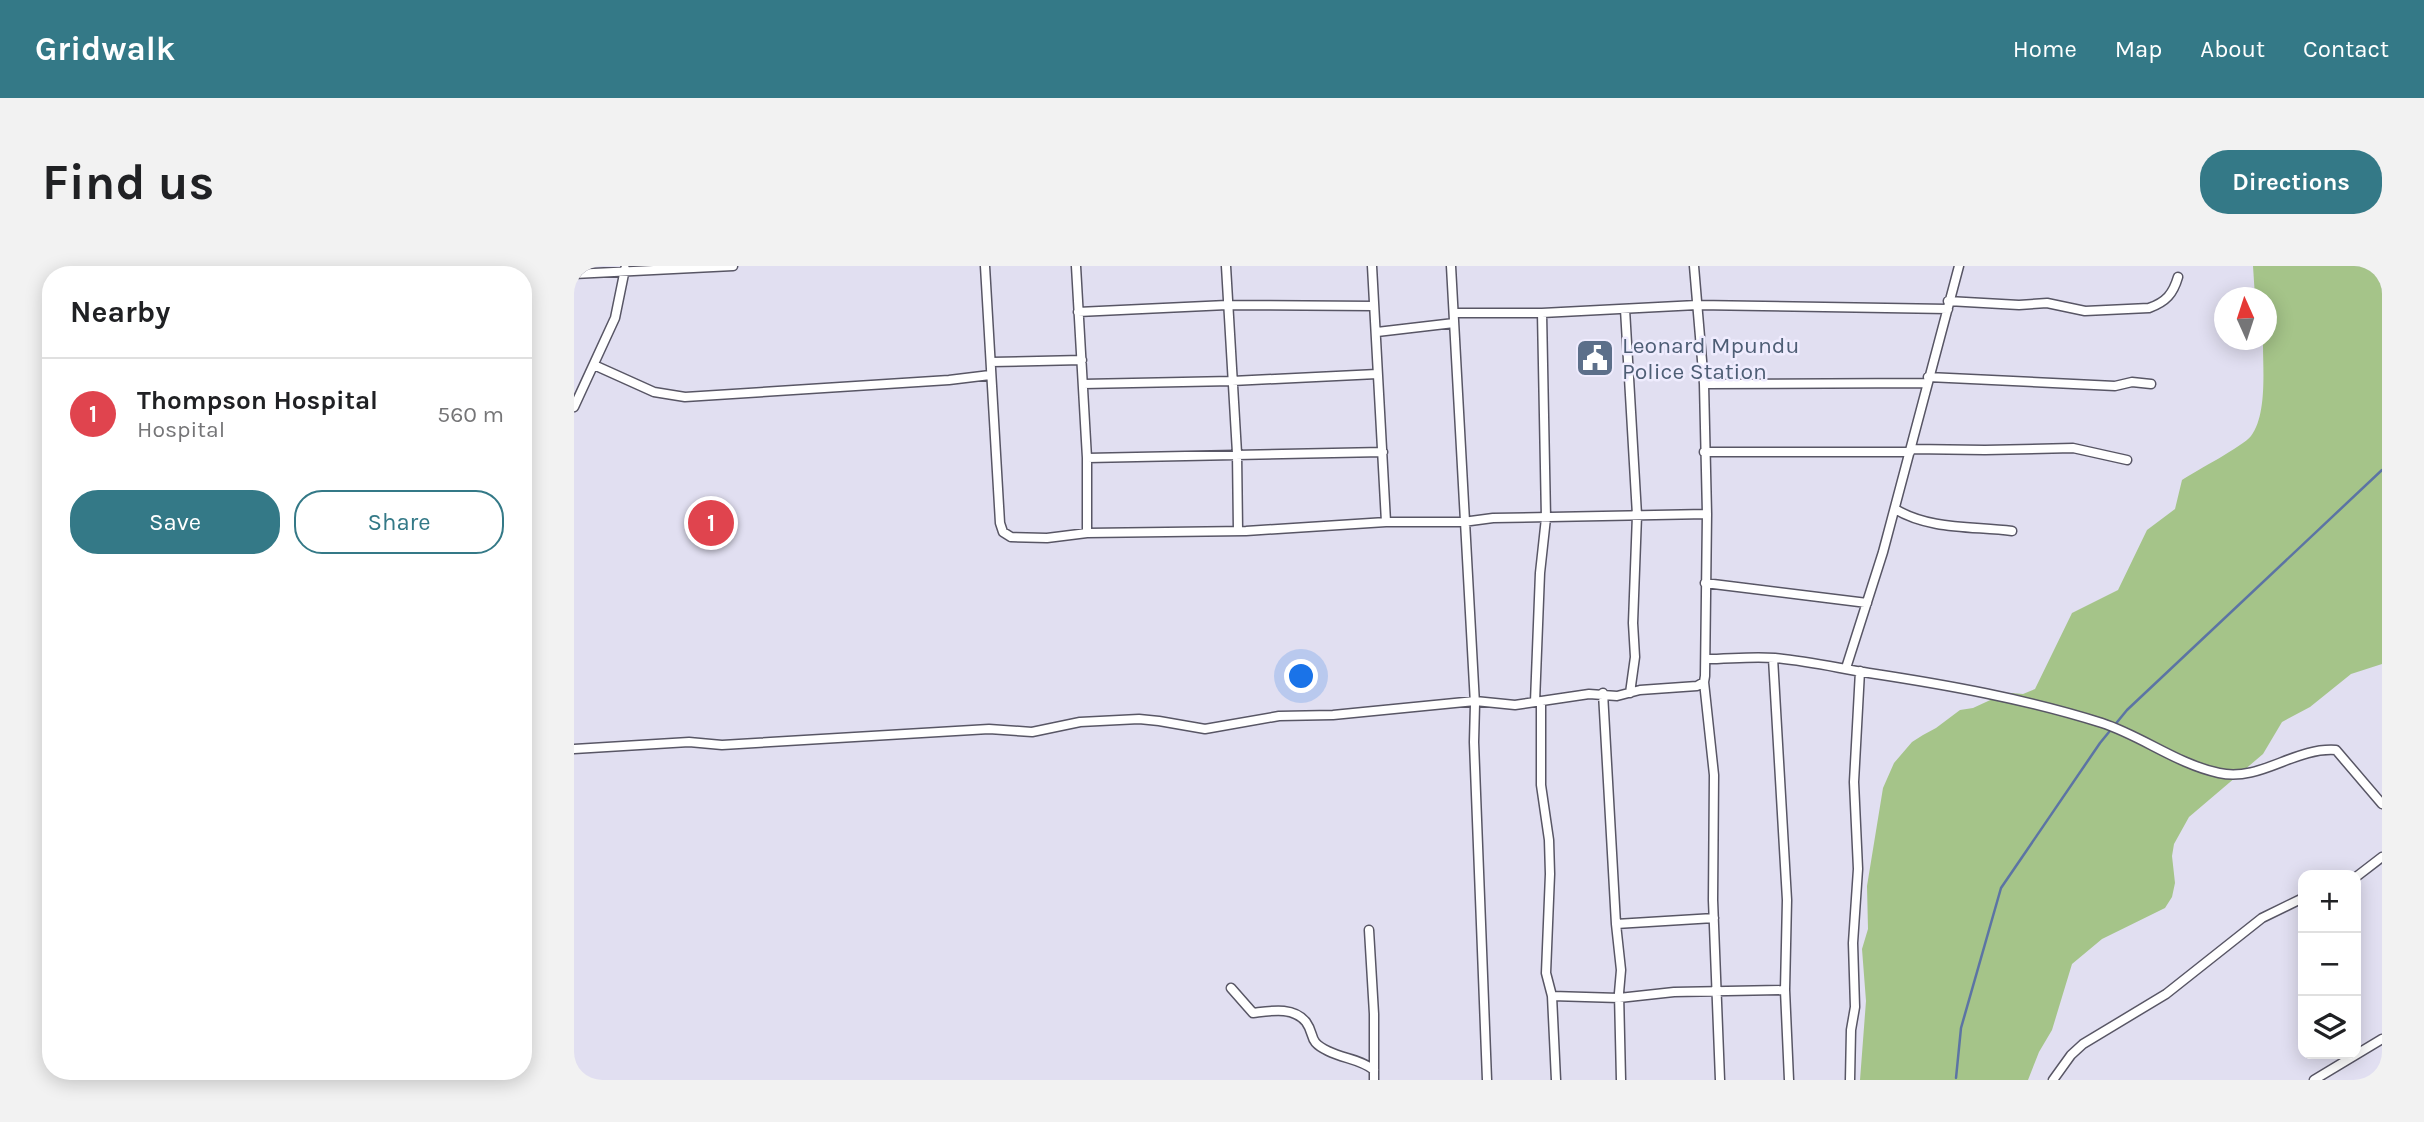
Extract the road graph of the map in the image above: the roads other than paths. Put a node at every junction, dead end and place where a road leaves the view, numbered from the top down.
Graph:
1 (733, 266) edge
2 (985, 266) edge
3 (1076, 266) edge
4 (1226, 266) edge
5 (1372, 266) edge
6 (1451, 266) edge
7 (1694, 266) edge
8 (1959, 266) edge
9 (625, 268) edge
10 (574, 274) edge
11 (2178, 278) dead end
12 (1227, 305) junction
13 (1697, 305) junction
14 (1948, 305) junction
15 (1374, 306) junction
16 (1625, 309) junction
17 (1078, 312) junction
18 (1454, 313) junction
19 (1542, 313) junction
20 (1454, 323) junction
21 (1377, 332) junction
22 (1082, 360) junction
23 (991, 362) junction
24 (594, 365) junction
25 (990, 374) junction
26 (1377, 374) junction
27 (1927, 380) junction
28 (1232, 381) junction
29 (1083, 384) junction
30 (1704, 384) junction
31 (2151, 384) dead end
32 (574, 407) edge
33 (1910, 450) junction
34 (1383, 452) junction
35 (1704, 452) junction
36 (1237, 453) junction
37 (1087, 458) junction
38 (2127, 460) dead end
39 (1895, 509) junction
40 (1637, 514) junction
41 (1707, 514) junction
42 (1546, 518) junction
43 (1386, 522) junction
44 (1463, 522) junction
45 (1238, 530) junction
46 (2012, 531) dead end
47 (1087, 533) junction
48 (1706, 583) junction
49 (1867, 603) junction
50 (1773, 658) junction
51 (1706, 659) junction
52 (1846, 668) junction
53 (1860, 671) junction
54 (1704, 682) junction
55 (1602, 693) junction
56 (1630, 693) junction
57 (1475, 701) junction
58 (1538, 702) junction
59 (574, 749) edge
60 (2382, 804) edge
61 (2382, 857) edge
62 (2361, 873) edge
63 (2298, 900) edge
64 (1714, 918) junction
65 (1616, 924) junction
66 (1369, 930) dead end
67 (1231, 988) dead end
68 (1785, 990) junction
69 (1717, 991) junction
70 (1552, 996) junction
71 (1619, 998) junction
72 (2382, 1039) edge
73 (1374, 1075) edge
74 (1487, 1080) edge
75 (1556, 1080) edge
76 (1621, 1080) edge
77 (1720, 1080) edge
78 (1789, 1080) edge
79 (1850, 1080) edge
80 (2053, 1080) edge
81 (2314, 1080) edge

1 - 9 street
2 - 23 street
3 - 17 street
4 - 12 street
5 - 15 street
6 - 18 street
7 - 13 street
8 - 14 street
9 - 10 street
9 - 24 street
11 - 14 street
12 - 15 street
12 - 17 street
12 - 28 street
13 - 14 street
13 - 16 street
13 - 30 street
14 - 27 street
15 - 21 street
16 - 19 street
16 - 40 street
17 - 22 street
18 - 19 street
18 - 20 street
19 - 42 street
20 - 21 street
20 - 44 street
21 - 26 street
22 - 23 street
22 - 29 street
23 - 25 street
24 - 25 street
24 - 32 street
25 - 47 street
26 - 28 street
26 - 34 street
27 - 30 street
27 - 31 street
27 - 33 street
28 - 29 street
28 - 36 street
29 - 37 street
30 - 35 street
33 - 35 street
33 - 38 street
33 - 39 street
34 - 36 street
34 - 43 street
35 - 41 street
36 - 37 street
36 - 45 street
37 - 47 street
39 - 46 street
39 - 49 street
40 - 41 street
40 - 42 street
40 - 56 street
41 - 48 street
42 - 44 street
42 - 58 street
43 - 44 street
43 - 45 street
44 - 57 street
45 - 47 street
48 - 49 street
48 - 51 street
49 - 52 street
50 - 51 street
50 - 52 street
50 - 68 street
51 - 54 street
52 - 53 street
53 - 60 street
53 - 79 street
54 - 56 street
54 - 64 street
55 - 56 street
55 - 58 street
55 - 65 street
57 - 58 street
57 - 59 street
57 - 74 street
58 - 70 street
61 - 62 street
63 - 80 street
64 - 65 street
64 - 69 street
65 - 71 street
66 - 73 street
67 - 73 street
68 - 69 street
68 - 78 street
69 - 71 street
69 - 77 street
70 - 71 street
70 - 75 street
71 - 76 street
72 - 81 street

